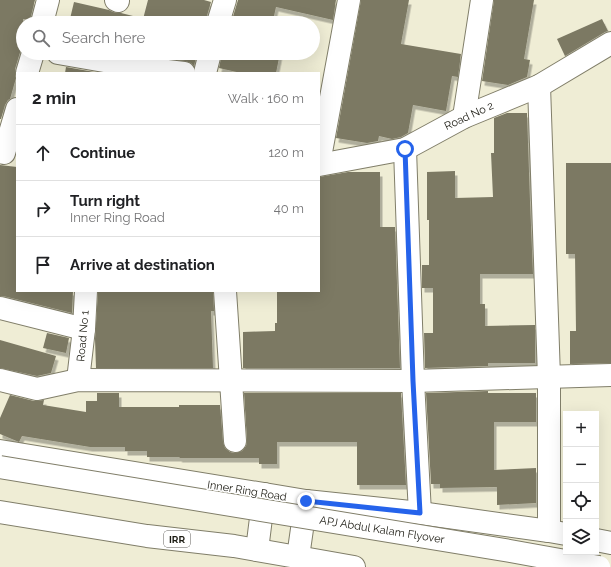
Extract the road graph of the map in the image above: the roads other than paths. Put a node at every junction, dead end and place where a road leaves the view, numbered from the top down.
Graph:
1 (48, 0) edge
2 (225, 0) edge
3 (349, 0) edge
4 (482, 0) edge
5 (44, 16) edge
6 (220, 16) edge
7 (611, 43) edge
8 (31, 60) edge
9 (94, 60) edge
10 (208, 60) edge
11 (150, 71) edge
12 (27, 72) edge
13 (167, 72) edge
14 (205, 72) edge
15 (539, 86) junction
16 (16, 114) edge
17 (464, 116) junction
18 (405, 149) junction
19 (7, 154) edge
20 (320, 159) edge
21 (320, 164) edge
22 (86, 292) edge
23 (225, 292) edge
24 (0, 308) edge
25 (84, 329) junction
26 (611, 375) edge
27 (549, 377) junction
28 (0, 380) edge
29 (78, 380) junction
30 (231, 381) junction
31 (413, 381) junction
32 (235, 441) dead end
33 (0, 451) edge
34 (0, 467) edge
35 (264, 494) junction
36 (306, 501) junction
37 (0, 512) edge
38 (420, 513) junction
39 (557, 533) edge
40 (599, 541) edge
41 (611, 543) edge
42 (257, 550) junction
43 (298, 557) junction
44 (354, 567) edge
45 (599, 567) edge

1 - 5 main road
2 - 6 main road
3 - 20 main road
4 - 17 main road
7 - 15 main road, Road No 2
8 - 12 main road
9 - 11 main road
10 - 14 main road
11 - 13 main road
15 - 17 main road, Road No 2
15 - 27 main road
16 - 19 main road
17 - 18 main road, Road No 2
18 - 21 main road, Road No 2
18 - 31 main road
22 - 25 main road, Road No 1
23 - 30 main road
24 - 25 main road
25 - 29 main road, Road No 1
26 - 27 main road
27 - 31 main road
27 - 39 main road
28 - 29 main road
29 - 30 main road
30 - 31 main road
30 - 32 main road
31 - 38 main road
33 - 35 main road, Inner Ring Road
34 - 45 main road, APJ Abdul Kalam Flyover, bridge
35 - 36 main road, Inner Ring Road
35 - 42 main road
36 - 38 main road, Inner Ring Road
36 - 43 main road
37 - 42 main road, IRR
38 - 39 main road, Inner Ring Road
40 - 41 main road
42 - 43 main road, IRR
43 - 44 main road, IRR

